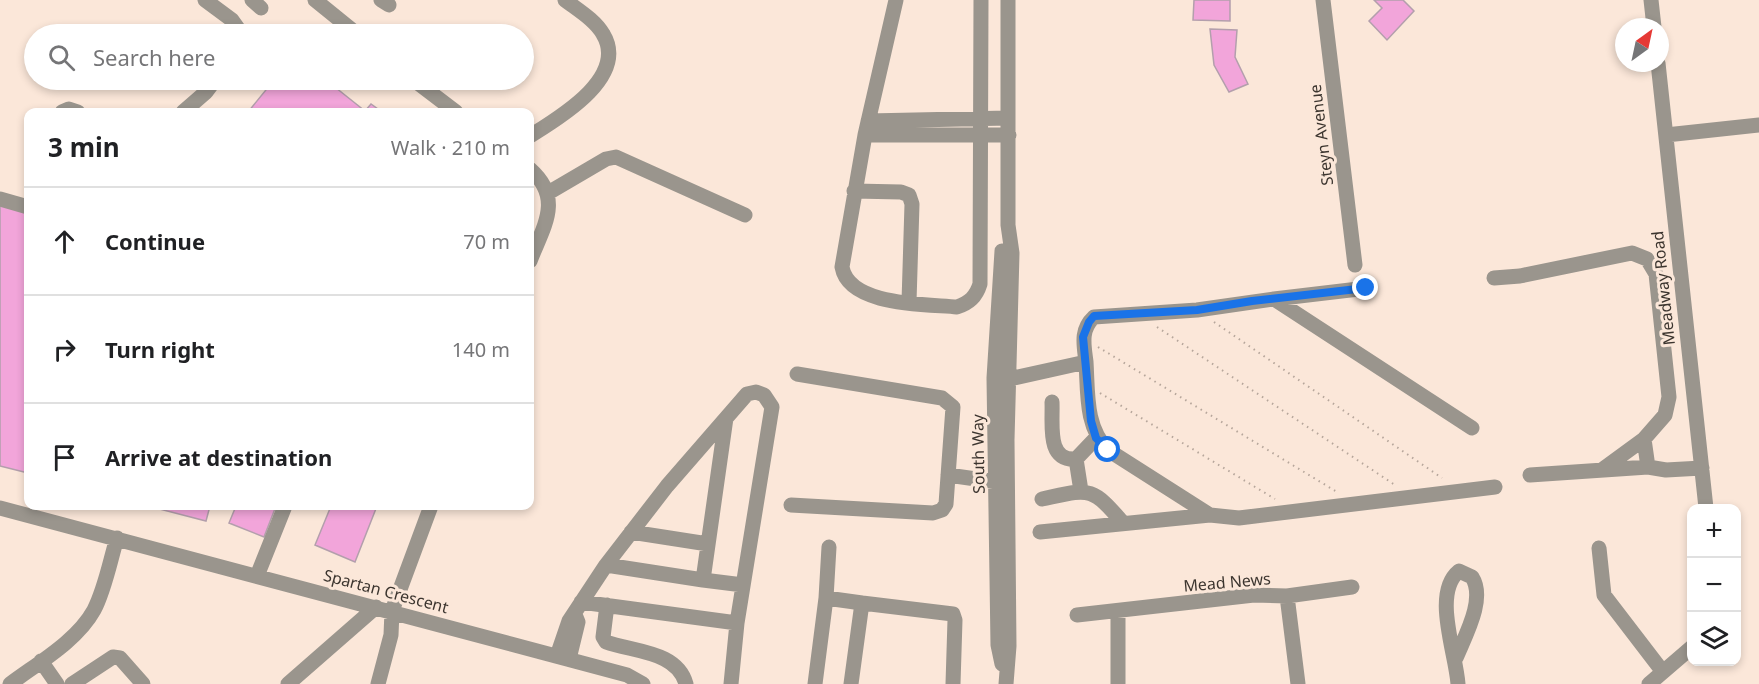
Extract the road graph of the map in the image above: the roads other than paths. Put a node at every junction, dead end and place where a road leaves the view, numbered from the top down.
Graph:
1 (205, 0) edge
2 (565, 0) edge
3 (896, 0) edge
4 (981, 0) edge
5 (1008, 0) edge
6 (1323, 0) edge
7 (1652, 0) edge
8 (323, 2) edge
9 (1653, 18) edge
10 (234, 24) edge
11 (346, 24) edge
12 (1659, 72) edge
13 (208, 90) edge
14 (427, 90) edge
15 (188, 108) edge
16 (451, 108) edge
17 (981, 118) junction
18 (1008, 118) junction
19 (1759, 125) edge
20 (867, 128) junction
21 (534, 134) edge
22 (1009, 135) junction
23 (1666, 135) junction
24 (980, 137) junction
25 (534, 174) edge
26 (854, 190) junction
27 (548, 193) junction
28 (0, 199) edge
29 (24, 206) edge
30 (745, 215) dead end
31 (534, 251) edge
32 (1355, 265) dead end
33 (1494, 278) dead end
34 (1366, 288) dead end
35 (1274, 299) junction
36 (909, 302) junction
37 (1086, 362) junction
38 (796, 374) dead end
39 (1002, 379) junction
40 (1052, 402) dead end
41 (726, 417) junction
42 (1472, 428) dead end
43 (1096, 438) junction
44 (1644, 439) junction
45 (1076, 459) junction
46 (1648, 466) junction
47 (1702, 468) junction
48 (1601, 470) junction
49 (948, 475) junction
50 (1530, 475) dead end
51 (1002, 483) junction
52 (1495, 488) dead end
53 (1081, 491) junction
54 (1042, 499) dead end
55 (1706, 504) edge
56 (791, 505) dead end
57 (0, 508) edge
58 (283, 510) edge
59 (430, 510) edge
60 (1210, 515) junction
61 (1123, 524) junction
62 (631, 532) junction
63 (1040, 532) dead end
64 (117, 538) junction
65 (708, 544) junction
66 (829, 547) dead end
67 (1599, 548) dead end
68 (606, 565) junction
69 (257, 576) junction
70 (703, 580) junction
71 (744, 585) junction
72 (1352, 587) dead end
73 (1287, 596) junction
74 (826, 598) junction
75 (862, 603) junction
76 (607, 605) junction
77 (376, 607) junction
78 (578, 607) junction
79 (392, 611) junction
80 (1118, 611) junction
81 (1077, 615) dead end
82 (737, 623) junction
83 (1687, 650) edge
84 (563, 658) junction
85 (1456, 658) junction
86 (41, 661) junction
87 (1663, 672) junction
88 (1006, 683) edge
89 (10, 684) edge
90 (57, 684) edge
91 (72, 684) edge
92 (143, 684) edge
93 (288, 684) edge
94 (378, 684) edge
95 (643, 684) edge
96 (686, 684) edge
97 (731, 684) edge
98 (815, 684) edge
99 (851, 684) edge
100 (953, 684) edge
101 (1118, 684) edge
102 (1298, 684) edge
103 (1458, 684) edge
104 (1649, 684) edge

1 - 10 street
2 - 21 street
3 - 20 street
4 - 17 street
5 - 18 street, South Way
6 - 32 street, Steyn Avenue
7 - 9 street
8 - 11 street
12 - 23 street, Meadway Road
13 - 15 street
14 - 16 street
17 - 18 street
17 - 20 street
17 - 24 street
18 - 22 street, South Way
19 - 23 street
20 - 24 street
20 - 26 street
22 - 24 street
22 - 39 street, South Way
23 - 47 street, Meadway Road
24 - 36 street
25 - 27 street
26 - 36 street
26 - 36 street
27 - 30 street
27 - 31 street
28 - 29 street
33 - 44 street
34 - 35 street
35 - 37 street
35 - 42 street
37 - 39 street
37 - 43 street
38 - 49 street
39 - 51 street, South Way
40 - 45 street
41 - 62 street
41 - 65 street
41 - 71 street
43 - 45 street
43 - 60 street
44 - 46 street
44 - 48 street
45 - 53 street
46 - 47 street
46 - 48 street
47 - 55 street, Meadway Road
48 - 50 street
49 - 51 street
49 - 56 street
51 - 88 street, South Way
52 - 60 street
53 - 54 street
53 - 61 street
57 - 64 street, Spartan Crescent
58 - 69 street
59 - 79 street
60 - 61 street
61 - 63 street
62 - 65 street
62 - 68 street
64 - 69 street, Spartan Crescent
64 - 86 street
65 - 70 street
66 - 74 street
67 - 87 street
68 - 70 street
68 - 78 street
69 - 77 street, Spartan Crescent
70 - 71 street
71 - 82 street
72 - 73 street
73 - 80 street, Mead News
73 - 102 street, Mead News
74 - 75 street
74 - 98 street
75 - 99 street
75 - 100 street
76 - 78 street
76 - 82 street
76 - 96 street
77 - 79 street, Spartan Crescent
77 - 93 street
78 - 84 street
79 - 84 street, Spartan Crescent
79 - 94 street
80 - 81 street, Mead News
80 - 101 street
82 - 97 street
83 - 87 street
84 - 95 street, Spartan Crescent
85 - 85 street
85 - 103 street
86 - 89 street
86 - 90 street
87 - 104 street
91 - 92 street

